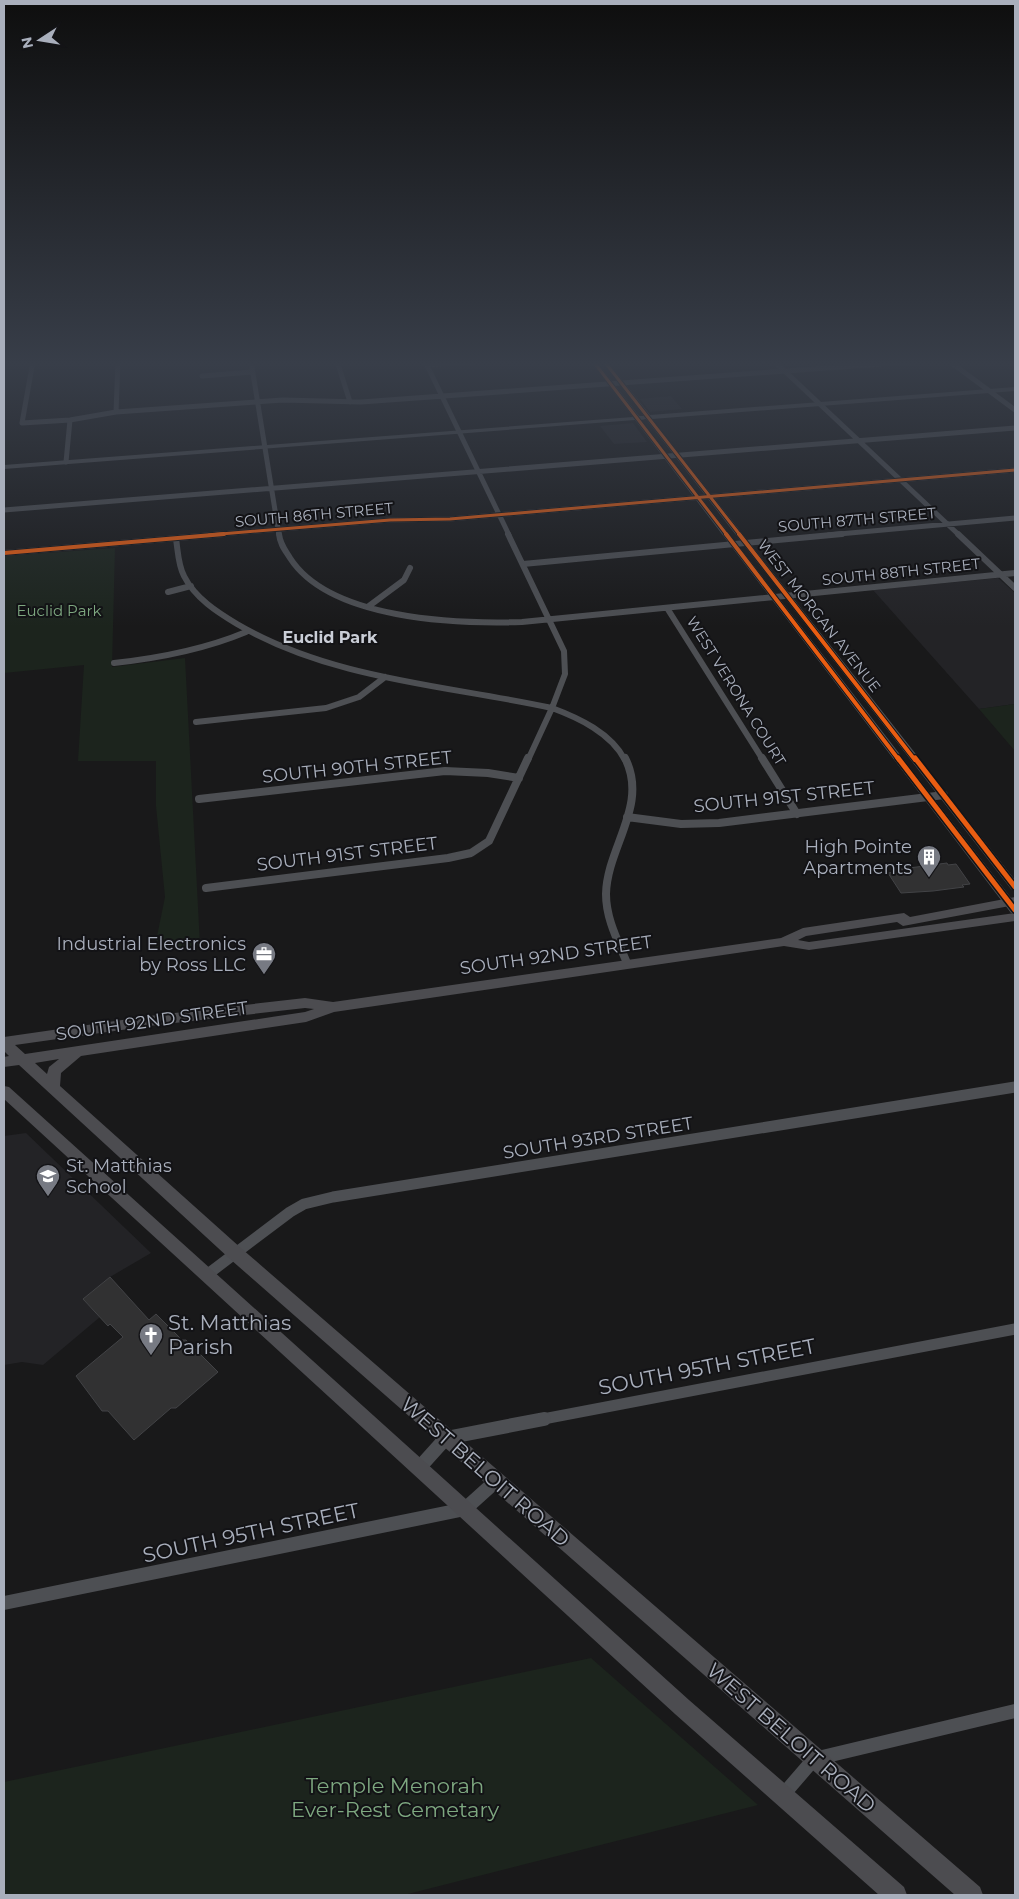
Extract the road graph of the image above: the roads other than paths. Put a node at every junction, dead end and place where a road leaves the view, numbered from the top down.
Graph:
1 (67, 450) edge
2 (231, 450) edge
3 (266, 450) edge
4 (466, 450) edge
5 (660, 450) edge
6 (672, 450) edge
7 (754, 450) edge
8 (867, 450) edge
9 (665, 456) junction
10 (677, 456) junction
11 (66, 462) junction
12 (4, 467) edge
13 (1015, 470) edge
14 (477, 472) junction
15 (900, 480) junction
16 (273, 488) junction
17 (709, 497) junction
18 (698, 498) junction
19 (4, 510) edge
20 (499, 515) junction
21 (1015, 518) edge
22 (947, 524) junction
23 (278, 530) junction
24 (176, 539) junction
25 (746, 543) junction
26 (734, 544) junction
27 (4, 554) edge
28 (522, 564) junction
29 (410, 568) dead end
30 (1015, 573) edge
31 (1001, 574) junction
32 (191, 586) junction
33 (1015, 588) edge
34 (168, 592) dead end
35 (786, 595) junction
36 (775, 596) junction
37 (369, 606) junction
38 (667, 608) junction
39 (550, 619) junction
40 (246, 632) junction
41 (114, 663) dead end
42 (385, 677) junction
43 (855, 682) junction
44 (842, 684) junction
45 (552, 708) junction
46 (196, 722) dead end
47 (519, 778) junction
48 (944, 796) junction
49 (928, 798) junction
50 (199, 799) dead end
51 (797, 814) junction
52 (627, 817) junction
53 (993, 858) junction
54 (977, 860) junction
55 (1015, 887) edge
56 (206, 888) dead end
57 (1013, 904) edge
58 (1015, 917) edge
59 (784, 942) junction
60 (627, 963) junction
61 (333, 1006) junction
62 (4, 1042) edge
63 (77, 1051) junction
64 (22, 1059) junction
65 (4, 1062) edge
66 (53, 1087) junction
67 (1015, 1087) edge
68 (4, 1091) edge
69 (236, 1254) junction
70 (208, 1274) junction
71 (1015, 1328) edge
72 (446, 1438) junction
73 (419, 1468) junction
74 (496, 1481) junction
75 (465, 1509) junction
76 (4, 1602) edge
77 (1015, 1711) edge
78 (814, 1758) junction
79 (782, 1796) junction
80 (896, 1895) edge
81 (972, 1895) edge

1 - 11 street
2 - 11 street
3 - 16 street, SOUTH 88TH STREET
4 - 14 street
5 - 9 street, WEST MORGAN AVENUE
6 - 10 street, WEST MORGAN AVENUE
7 - 10 street
8 - 15 street
9 - 10 street
9 - 14 street
9 - 18 street, WEST MORGAN AVENUE
10 - 17 street, WEST MORGAN AVENUE
11 - 12 street
13 - 15 street, SOUTH 86TH STREET
14 - 16 street
14 - 20 street
15 - 17 street, SOUTH 86TH STREET
15 - 22 street
16 - 19 street
16 - 23 street, SOUTH 88TH STREET
17 - 18 street, SOUTH 86TH STREET
17 - 25 street, WEST MORGAN AVENUE
18 - 20 street, SOUTH 86TH STREET
18 - 26 street, WEST MORGAN AVENUE
20 - 23 street, SOUTH 86TH STREET
20 - 28 street
21 - 22 street, SOUTH 87TH STREET
22 - 25 street, SOUTH 87TH STREET
22 - 31 street
23 - 24 street, SOUTH 86TH STREET
23 - 37 street, SOUTH 88TH STREET
24 - 27 street, SOUTH 86TH STREET
24 - 32 street
25 - 26 street, SOUTH 87TH STREET
25 - 35 street, WEST MORGAN AVENUE
26 - 28 street, SOUTH 87TH STREET
26 - 36 street, WEST MORGAN AVENUE
28 - 39 street
29 - 37 street
30 - 31 street, SOUTH 88TH STREET
31 - 33 street
31 - 35 street, SOUTH 88TH STREET
32 - 34 street
32 - 40 street
35 - 36 street, SOUTH 88TH STREET
35 - 43 street, WEST MORGAN AVENUE
36 - 38 street, SOUTH 88TH STREET
36 - 44 street, WEST MORGAN AVENUE
37 - 39 street, SOUTH 88TH STREET
38 - 39 street, SOUTH 88TH STREET
38 - 51 street, WEST VERONA COURT
39 - 45 street
40 - 41 street
40 - 42 street
42 - 45 street
42 - 46 street
43 - 44 street
43 - 48 street, WEST MORGAN AVENUE
44 - 49 street, WEST MORGAN AVENUE
45 - 47 street
45 - 52 street
47 - 50 street, SOUTH 90TH STREET
47 - 56 street, SOUTH 91ST STREET
48 - 49 street, SOUTH 91ST STREET
48 - 53 street, WEST MORGAN AVENUE
49 - 51 street, SOUTH 91ST STREET
49 - 54 street, WEST MORGAN AVENUE
51 - 52 street, SOUTH 91ST STREET
52 - 60 street
53 - 54 street
53 - 55 street, WEST MORGAN AVENUE
54 - 57 street, WEST MORGAN AVENUE
57 - 59 main road, SOUTH 92ND STREET
58 - 59 main road, SOUTH 92ND STREET
59 - 60 main road, SOUTH 92ND STREET
60 - 61 main road, SOUTH 92ND STREET
61 - 62 main road, SOUTH 92ND STREET
61 - 63 main road, SOUTH 92ND STREET
62 - 64 main road, WEST BELOIT ROAD
63 - 64 main road, SOUTH 92ND STREET
63 - 66 main road
64 - 65 main road, SOUTH 92ND STREET
64 - 66 main road, WEST BELOIT ROAD
66 - 69 main road, WEST BELOIT ROAD
67 - 69 street, SOUTH 93RD STREET
68 - 70 main road, WEST BELOIT ROAD
69 - 70 street, SOUTH 93RD STREET
69 - 72 main road, WEST BELOIT ROAD
70 - 73 main road, WEST BELOIT ROAD
71 - 72 street, SOUTH 95TH STREET
72 - 73 street
72 - 74 main road, WEST BELOIT ROAD
73 - 75 main road, WEST BELOIT ROAD
74 - 75 street
74 - 78 main road, WEST BELOIT ROAD
75 - 76 street, SOUTH 95TH STREET
75 - 79 main road, WEST BELOIT ROAD
77 - 78 street
78 - 79 street
78 - 81 main road, WEST BELOIT ROAD
79 - 80 main road, WEST BELOIT ROAD

